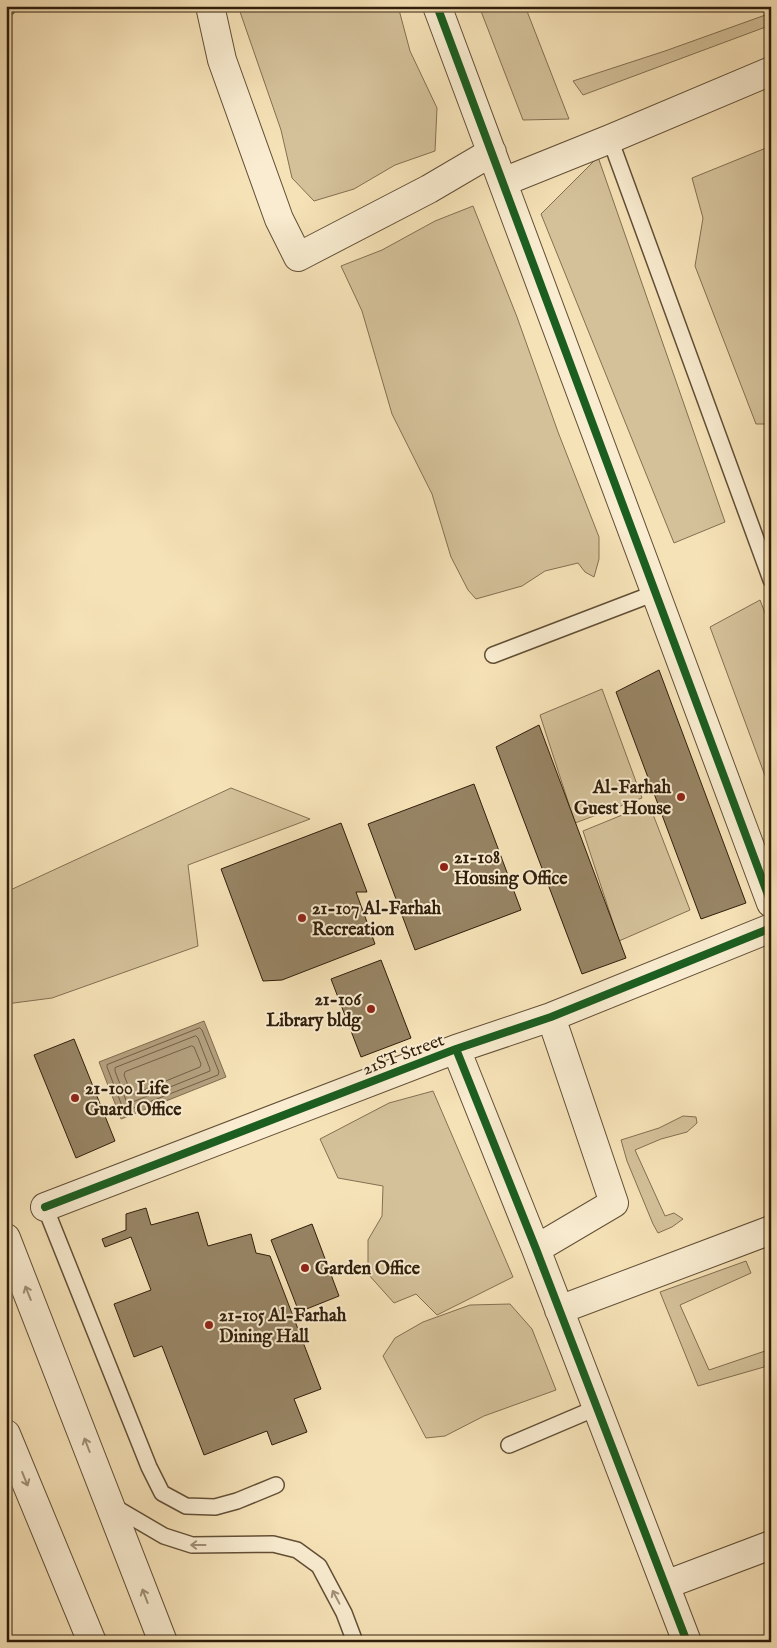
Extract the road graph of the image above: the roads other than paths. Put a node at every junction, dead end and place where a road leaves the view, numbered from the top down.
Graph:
1 (210, 6) edge
2 (437, 6) edge
3 (771, 70) edge
4 (610, 139) junction
5 (492, 152) junction
6 (503, 182) junction
7 (771, 580) edge
8 (655, 593) junction
9 (493, 655) dead end
10 (771, 904) edge
11 (771, 928) edge
12 (551, 1017) junction
13 (456, 1049) junction
14 (45, 1207) joint
15 (771, 1230) edge
16 (6, 1238) edge
17 (536, 1249) junction
18 (559, 1310) junction
19 (596, 1408) junction
20 (6, 1434) edge
21 (509, 1444) dead end
22 (276, 1485) dead end
23 (110, 1504) junction
24 (771, 1546) edge
25 (665, 1585) junction
26 (92, 1642) edge
27 (163, 1642) edge
28 (355, 1642) edge
29 (687, 1642) edge

1 - 5 street
2 - 5 street
3 - 4 street
4 - 6 street
4 - 7 lane
5 - 6 street
6 - 8 street
8 - 9 lane
8 - 10 street
11 - 12 street, 21ST Street
12 - 13 street, 21ST Street
12 - 17 street
13 - 14 street, 21ST Street
13 - 17 street
14 - 22 lane
15 - 18 street
23 -> 16 street
17 - 18 street
18 - 19 street
19 - 21 lane
19 - 25 street
20 -> 26 street
27 -> 23 street
28 -> 23 lane
24 - 25 street
25 - 29 street

